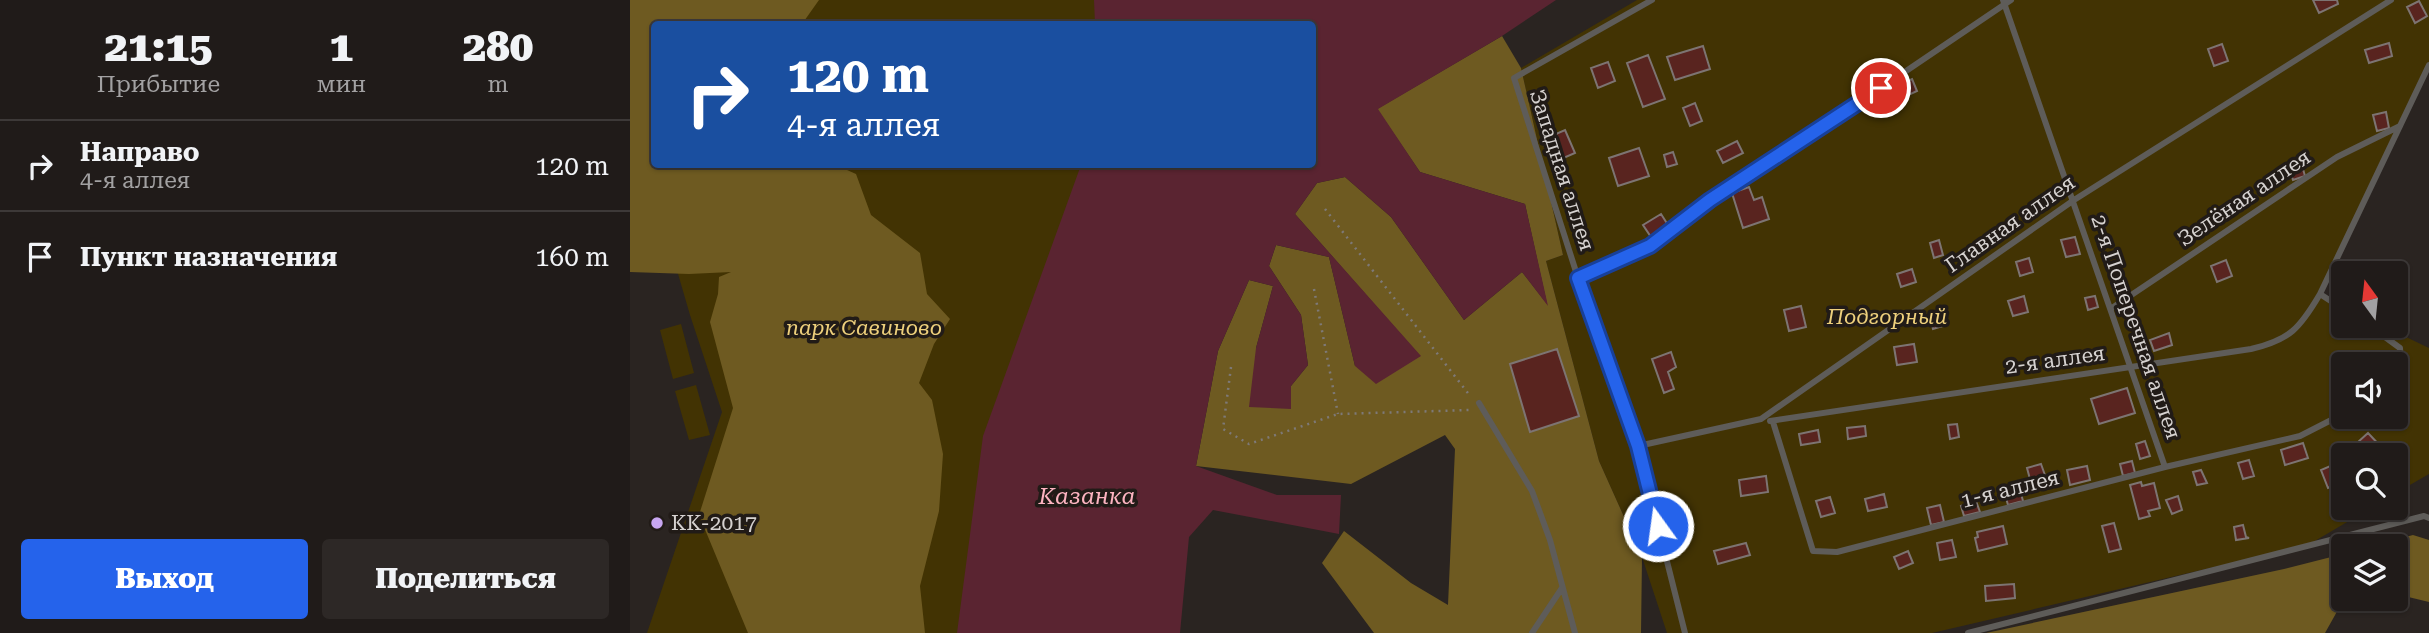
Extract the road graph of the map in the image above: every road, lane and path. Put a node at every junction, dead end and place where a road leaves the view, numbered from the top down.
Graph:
1 (1652, 0) edge
2 (2391, 0) edge
3 (2006, 1) edge
4 (2429, 65) edge
5 (2400, 126) junction
6 (2074, 201) junction
7 (1325, 209) dead end
8 (1578, 278) junction
9 (1314, 289) dead end
10 (2320, 294) junction
11 (2331, 301) edge
12 (2112, 308) junction
13 (2389, 338) edge
14 (2400, 352) edge
15 (1231, 367) dead end
16 (2132, 367) junction
17 (1478, 404) junction
18 (1338, 414) junction
19 (1761, 419) junction
20 (2331, 420) edge
21 (1773, 422) junction
22 (1638, 446) junction
23 (2165, 467) junction
24 (2429, 518) edge
25 (1562, 588) junction
26 (1532, 633) edge
27 (1575, 633) edge
28 (1685, 633) edge
29 (1968, 633) edge

1 - 8 lane, Западная аллея
2 - 6 lane, Главная аллея
3 - 6 lane, 2-я Поперечная аллея
3 - 8 lane
4 - 5 lane, 2-я аллея
5 - 10 lane, 2-я аллея
5 - 12 lane, Зелёная аллея
6 - 12 lane, 2-я Поперечная аллея
6 - 19 lane, Главная аллея
7 - 17 path
8 - 22 lane, Западная аллея
9 - 18 path
10 - 11 lane
10 - 16 lane, 2-я аллея
12 - 16 lane, 2-я Поперечная аллея
13 - 14 lane
15 - 18 path
16 - 21 lane, 2-я аллея
16 - 23 lane, 2-я Поперечная аллея
17 - 18 path
17 - 25 lane
19 - 21 lane
19 - 22 lane, Главная аллея
20 - 23 lane, 1-я аллея
21 - 23 lane, 1-я аллея
22 - 28 lane, Западная аллея
24 - 29 lane
25 - 26 lane
25 - 27 lane

